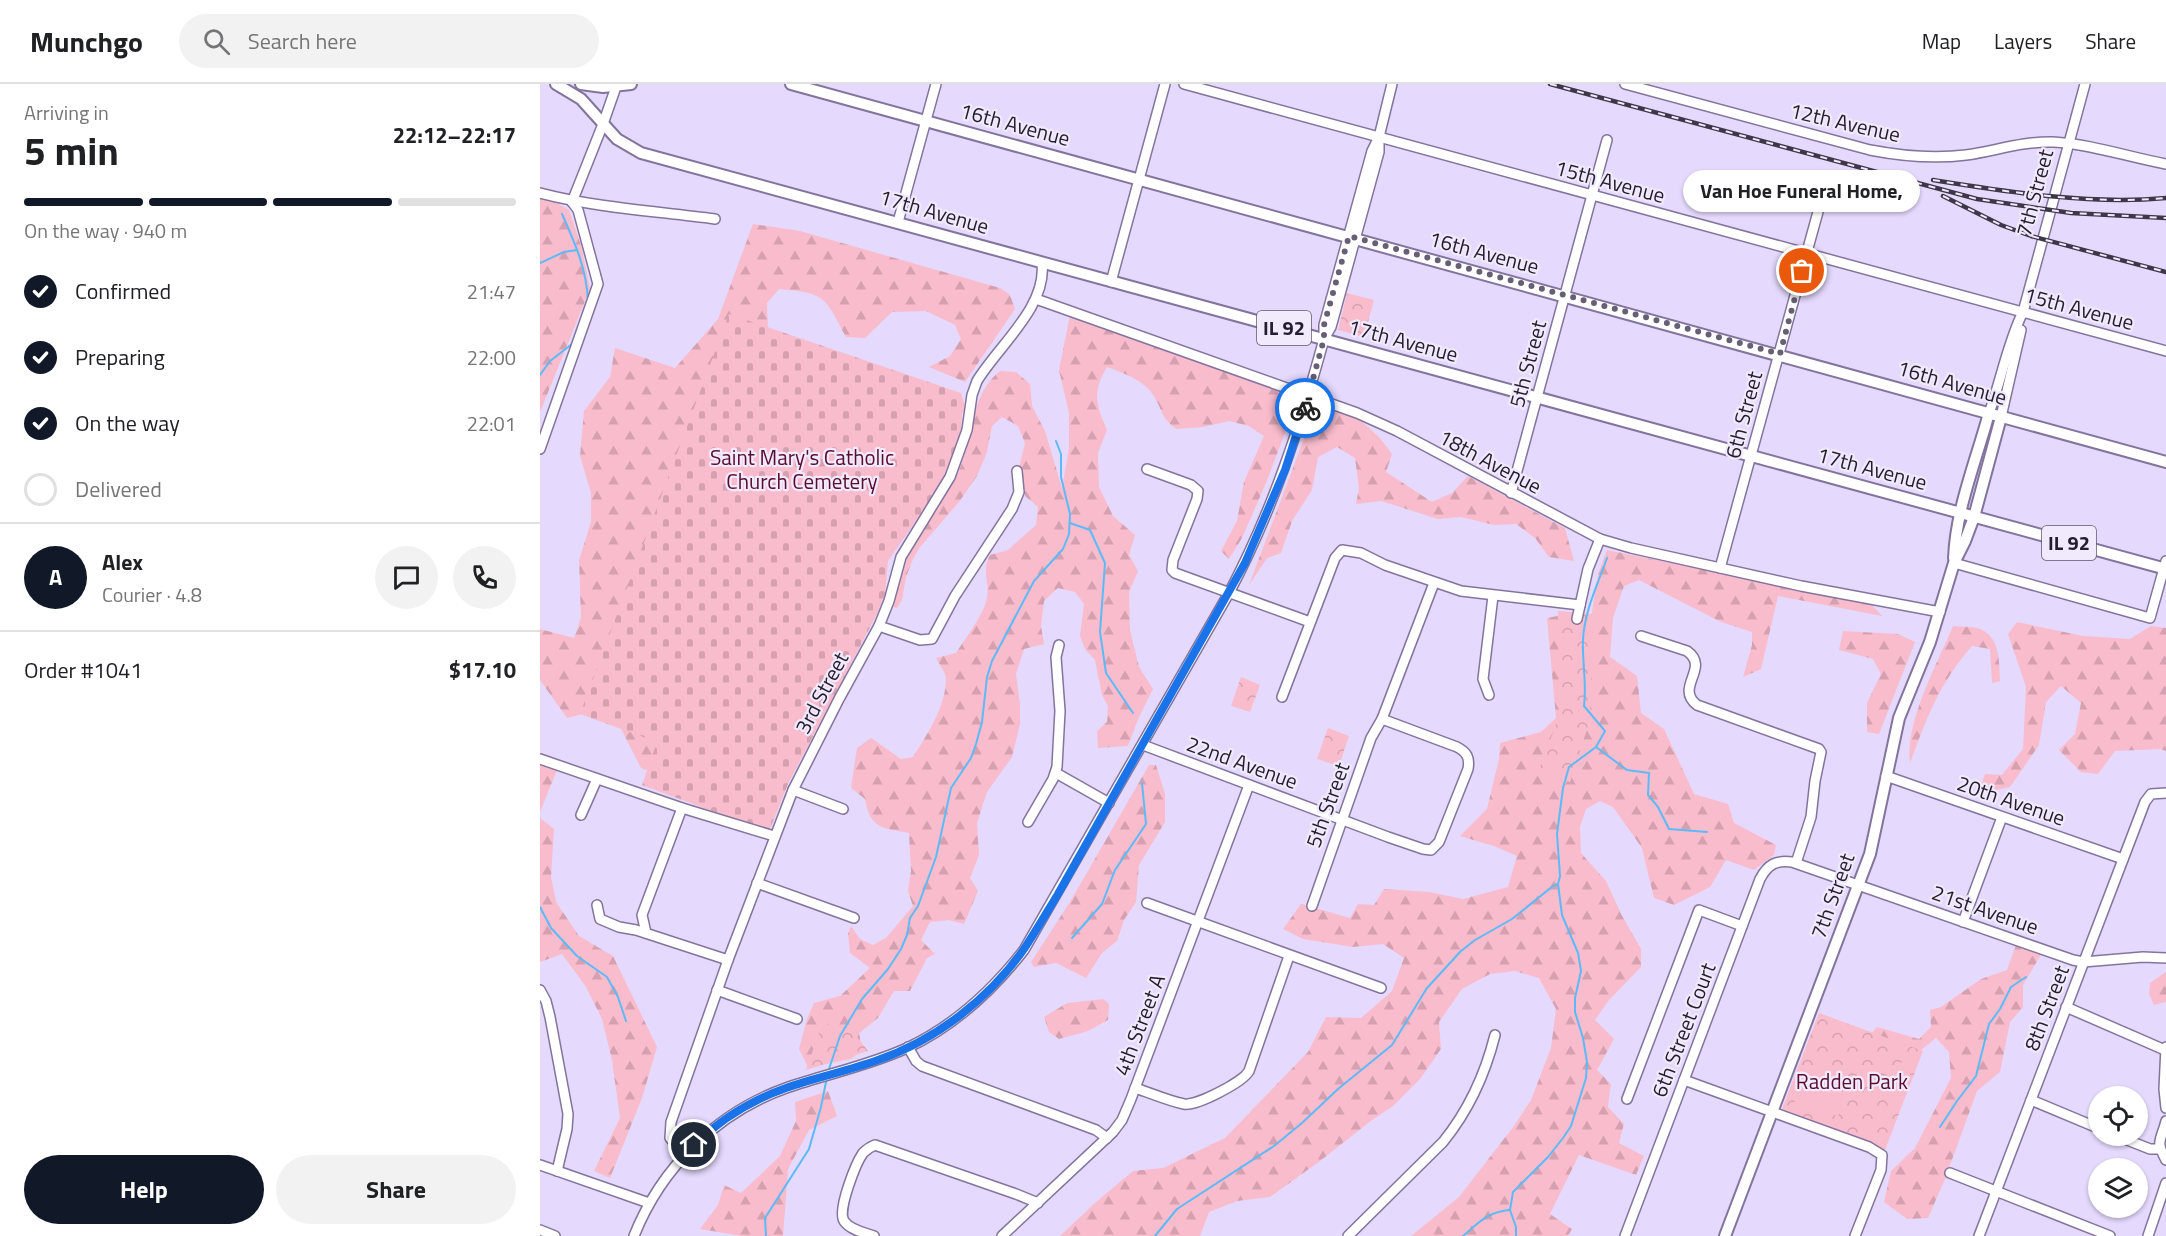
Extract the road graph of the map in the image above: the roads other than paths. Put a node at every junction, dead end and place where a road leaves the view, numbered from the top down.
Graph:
1 (556, 84) edge
2 (580, 84) edge
3 (631, 84) edge
4 (791, 84) edge
5 (936, 84) edge
6 (1165, 84) edge
7 (1184, 84) edge
8 (1392, 84) edge
9 (1625, 84) edge
10 (2085, 84) edge
11 (616, 85) edge
12 (926, 121) junction
13 (603, 124) junction
14 (1379, 137) junction
15 (1607, 140) dead end
16 (2069, 145) junction
17 (2166, 164) edge
18 (1139, 179) junction
19 (540, 193) edge
20 (1592, 196) junction
21 (1821, 201) dead end
22 (572, 202) junction
23 (716, 219) dead end
24 (898, 222) junction
25 (1352, 237) junction
26 (1806, 254) junction
27 (1042, 263) junction
28 (1112, 282) junction
29 (1566, 296) junction
30 (1036, 299) junction
31 (2023, 312) junction
32 (1324, 339) junction
33 (2166, 351) edge
34 (1780, 354) junction
35 (1309, 396) junction
36 (1538, 398) junction
37 (1989, 413) junction
38 (2001, 417) junction
39 (540, 449) edge
40 (1751, 456) junction
41 (2166, 462) edge
42 (1147, 469) dead end
43 (1017, 471) dead end
44 (1511, 493) junction
45 (1961, 513) junction
46 (1974, 517) junction
47 (1600, 539) junction
48 (1954, 563) junction
49 (2165, 566) edge
50 (1720, 568) junction
51 (1434, 583) junction
52 (1229, 593) junction
53 (1493, 596) junction
54 (1580, 605) junction
55 (1940, 612) junction
56 (1577, 619) dead end
57 (1310, 622) junction
58 (879, 626) junction
59 (1641, 636) dead end
60 (1059, 645) dead end
61 (1489, 694) dead end
62 (1282, 697) dead end
63 (1382, 719) junction
64 (1143, 745) junction
65 (540, 759) edge
66 (1056, 773) junction
67 (1886, 776) junction
68 (597, 779) junction
69 (1249, 785) junction
70 (793, 790) junction
71 (2166, 793) edge
72 (1109, 803) junction
73 (682, 808) junction
74 (843, 809) dead end
75 (581, 815) dead end
76 (2002, 817) junction
77 (1342, 819) junction
78 (1028, 822) dead end
79 (774, 836) junction
80 (2123, 859) junction
81 (1796, 863) junction
82 (757, 883) junction
83 (1859, 885) junction
84 (1147, 903) dead end
85 (597, 905) dead end
86 (1312, 906) dead end
87 (854, 918) dead end
88 (1198, 922) junction
89 (1963, 922) junction
90 (1742, 926) junction
91 (645, 933) junction
92 (1289, 956) junction
93 (2166, 958) edge
94 (728, 960) junction
95 (2083, 962) junction
96 (1381, 988) dead end
97 (540, 990) edge
98 (717, 990) junction
99 (2066, 1007) junction
100 (797, 1019) dead end
101 (1495, 1035) dead end
102 (908, 1047) junction
103 (2166, 1048) edge
104 (1684, 1080) junction
105 (1135, 1088) junction
106 (1627, 1099) dead end
107 (2031, 1100) junction
108 (2166, 1108) edge
109 (1772, 1113) junction
110 (2166, 1121) edge
111 (2088, 1124) edge
112 (1107, 1138) junction
113 (2142, 1146) edge
114 (2160, 1149) junction
115 (684, 1155) junction
116 (2166, 1160) edge
117 (540, 1165) edge
118 (557, 1171) junction
119 (1950, 1173) dead end
120 (2166, 1183) edge
121 (1997, 1190) junction
122 (649, 1203) junction
123 (1038, 1203) junction
124 (540, 1230) edge
125 (555, 1236) edge
126 (634, 1236) edge
127 (874, 1236) edge
128 (1002, 1236) edge
129 (1348, 1236) edge
130 (1624, 1236) edge
131 (1725, 1236) edge
132 (1855, 1236) edge
133 (1979, 1236) edge
134 (2110, 1236) edge
135 (2148, 1236) edge

1 - 13 main road, IL 92
2 - 11 main road
3 - 11 main road
4 - 12 main road, 16th Avenue
5 - 12 street
6 - 18 street
7 - 14 street, 15th Avenue
8 - 14 street
9 - 16 street, 12th Avenue
10 - 16 street, 7th Street
11 - 13 street
12 - 18 main road, 16th Avenue
12 - 24 street
13 - 22 street
13 - 24 main road, 17th Avenue / IL 92
14 - 20 street, 15th Avenue
14 - 25 street
15 - 20 street, 5th Street
16 - 17 street, 12th Avenue
16 - 31 street, 7th Street
18 - 25 main road, 16th Avenue
18 - 28 street
19 - 22 street
20 - 26 street, 15th Avenue
20 - 29 street, 5th Street
21 - 26 street, 6th Street
22 - 23 street
22 - 39 street
24 - 27 main road, 17th Avenue / IL 92
25 - 29 main road, 16th Avenue
25 - 32 street
26 - 31 street, 15th Avenue
26 - 34 street, 6th Street
27 - 28 main road, 17th Avenue / IL 92
27 - 30 street, 3rd Street
28 - 32 main road, 17th Avenue / IL 92
29 - 34 main road, 16th Avenue
29 - 36 street, 5th Street
30 - 35 street, 18th Avenue
30 - 58 street, 3rd Street
31 - 33 street, 15th Avenue
31 - 37 street, 7th Street
31 - 38 street, 7th Street
32 - 35 street
32 - 36 main road, 17th Avenue / IL 92
34 - 37 main road, 16th Avenue
34 - 40 street, 6th Street
35 - 44 street, 18th Avenue
35 - 52 street
36 - 40 main road, 17th Avenue / IL 92
36 - 44 street, 5th Street
37 - 38 main road, 16th Avenue
37 - 45 main road, 7th Street
38 - 41 main road, 16th Avenue
38 - 46 main road, 7th Street
40 - 45 main road, 17th Avenue / IL 92
40 - 50 street, 6th Street
42 - 52 street
43 - 58 street
44 - 47 street, 18th Avenue
45 - 46 main road, 17th Avenue / IL 92
45 - 48 main road, 7th Street
46 - 48 main road, 7th Street
46 - 49 main road, 17th Avenue / IL 92
47 - 50 street, 18th Avenue
47 - 54 street
48 - 49 street
48 - 55 main road, 7th Street
50 - 55 street, 18th Avenue
51 - 53 street
51 - 57 street
51 - 63 street, 5th Street
52 - 57 street
52 - 64 street
53 - 54 street
53 - 61 street
54 - 56 street
55 - 67 main road, 7th Street
57 - 62 street
58 - 70 street, 3rd Street
59 - 81 street
60 - 66 street
63 - 77 street, 5th Street
63 - 77 street, 22nd Avenue
64 - 69 street, 22nd Avenue
64 - 72 street
65 - 68 street
66 - 72 street
66 - 78 street
67 - 76 street, 20th Avenue
67 - 83 main road, 7th Street
68 - 73 street
68 - 75 street
69 - 77 street, 22nd Avenue
69 - 88 street, 4th Street A
70 - 74 street
70 - 79 street, 3rd Street
71 - 80 street, 8th Street
72 - 102 street
73 - 79 street
73 - 91 street
76 - 80 street, 20th Avenue
76 - 89 street
77 - 86 street, 5th Street
79 - 82 street, 3rd Street
80 - 95 street, 8th Street
81 - 83 street, 21st Avenue
81 - 90 street, 6th Street Court
82 - 87 street
82 - 94 street, 3rd Street
83 - 89 street, 21st Avenue
83 - 109 main road, 7th Street
84 - 88 street
85 - 91 street
88 - 92 street
88 - 105 street, 4th Street A
89 - 95 street, 21st Avenue
90 - 104 street, 6th Street Court
90 - 106 street
91 - 94 street
92 - 96 street
92 - 105 street
93 - 95 street, 21st Avenue
94 - 98 street, 3rd Street
95 - 99 street, 8th Street
97 - 118 street
98 - 100 street
98 - 115 street, 3rd Street
99 - 103 street
99 - 107 street, 8th Street
101 - 129 street
102 - 112 street
102 - 115 street
103 - 108 street
104 - 109 street
104 - 130 street, 6th Street Court
105 - 112 street, 4th Street A
107 - 111 street
107 - 121 street, 8th Street
109 - 131 main road, 7th Street
109 - 132 street
110 - 114 street
112 - 123 street, 4th Street A
113 - 114 street
114 - 116 street
115 - 122 street
117 - 118 street
118 - 122 street
119 - 121 street
120 - 135 street
121 - 133 street, 8th Street
121 - 134 street
122 - 126 street
123 - 127 street
123 - 128 street, 4th Street A
124 - 125 street

